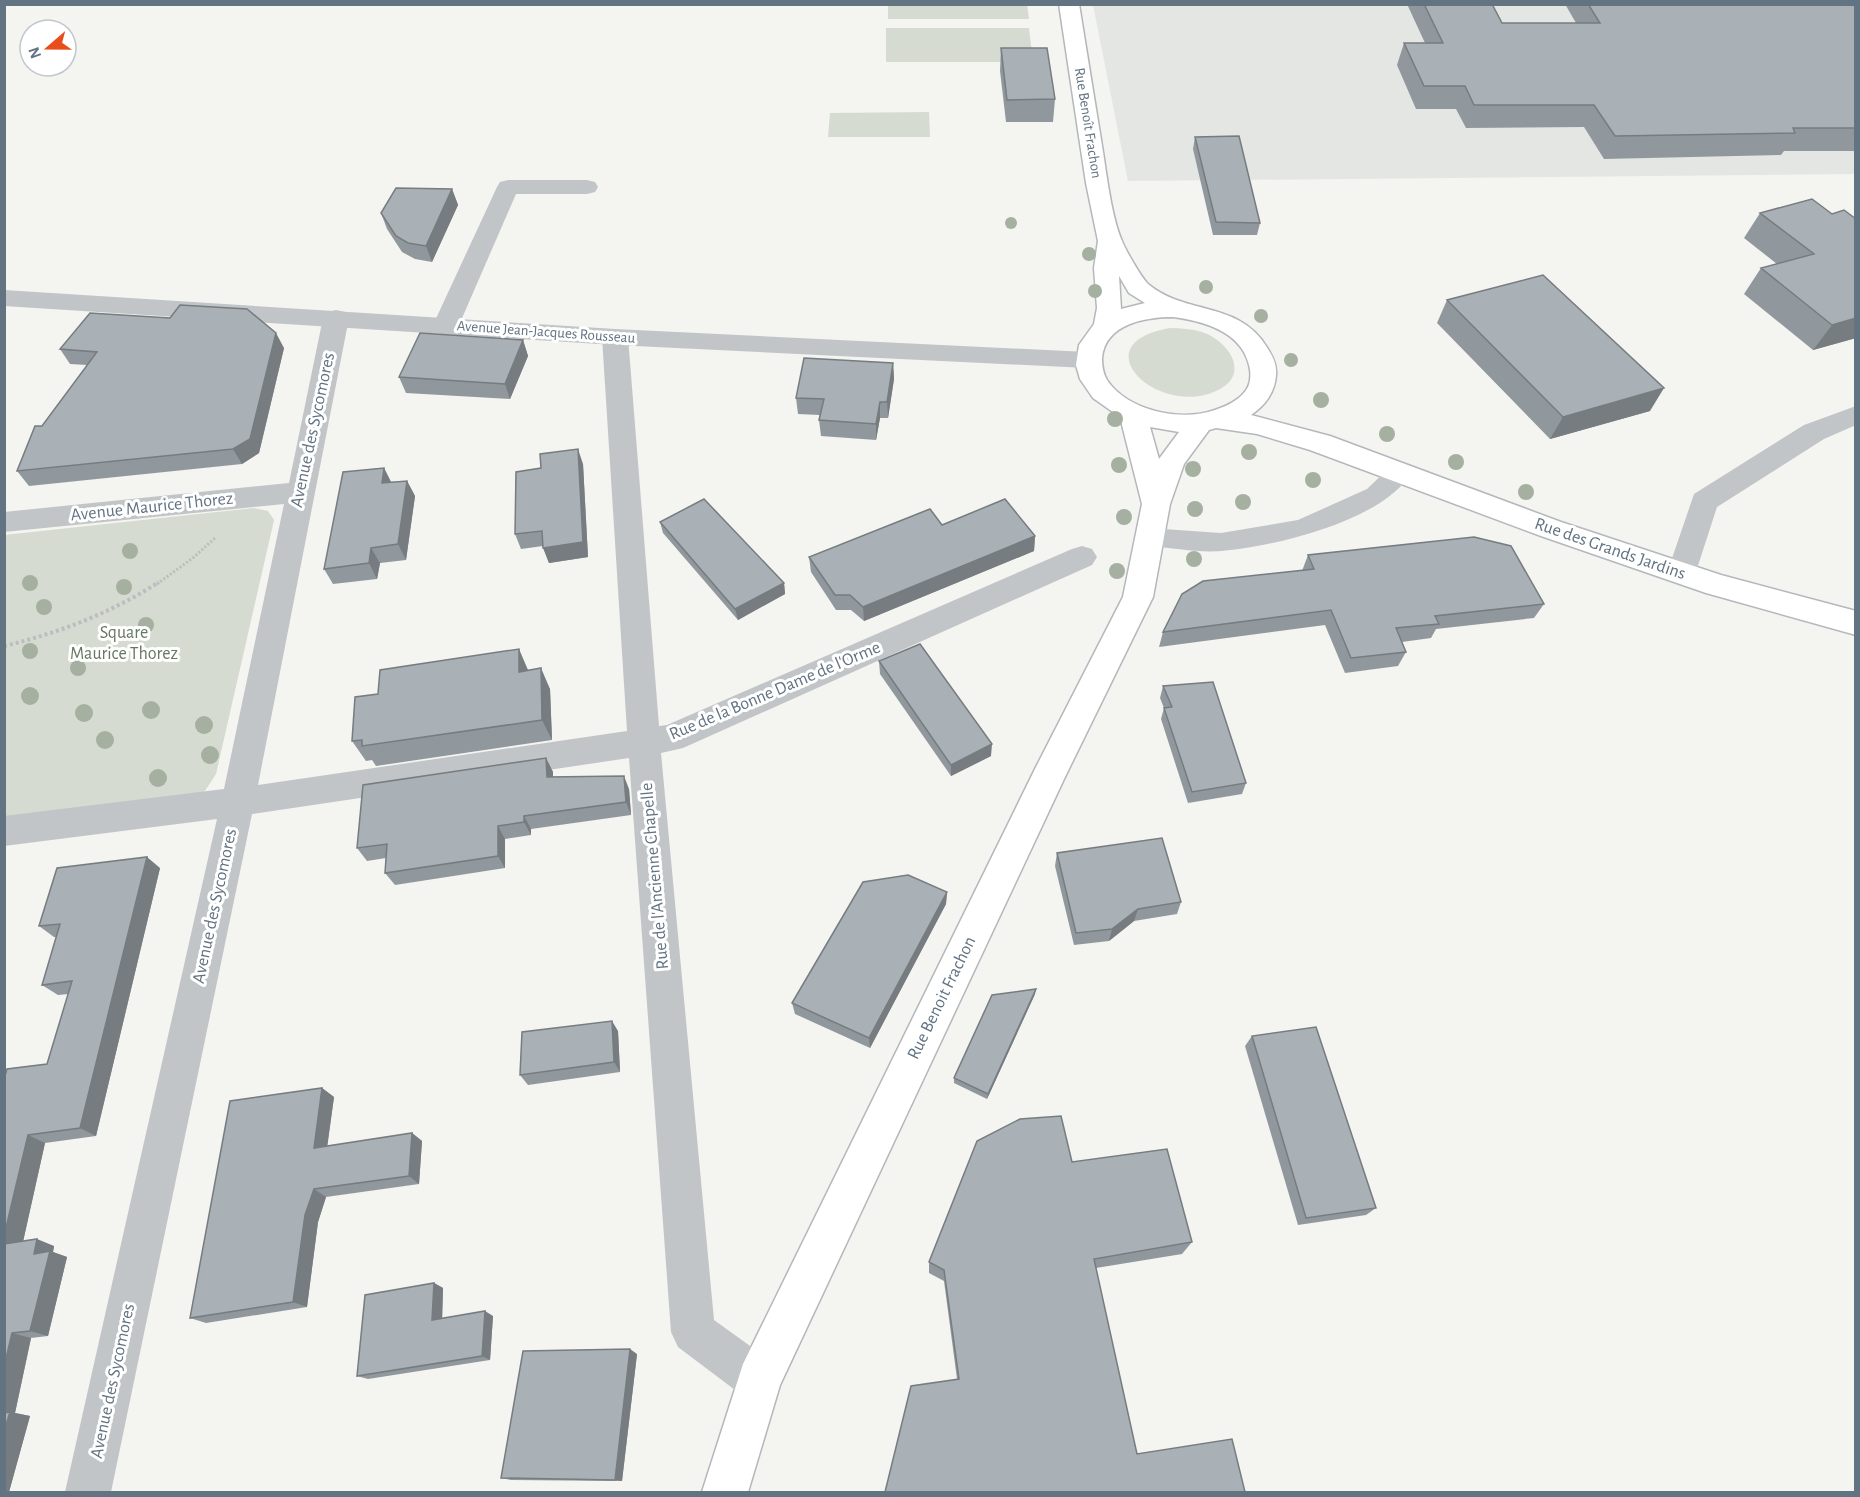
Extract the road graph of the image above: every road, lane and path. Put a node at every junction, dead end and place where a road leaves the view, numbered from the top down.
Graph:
1 (1069, 4) edge
2 (587, 187) dead end
3 (1110, 241) junction
4 (4, 298) edge
5 (1173, 309) junction
6 (336, 318) junction
7 (446, 326) junction
8 (1106, 326) junction
9 (615, 337) junction
10 (1087, 360) junction
11 (1262, 388) junction
12 (1133, 413) junction
13 (1856, 415) edge
14 (1209, 422) junction
15 (1369, 460) junction
16 (1400, 472) junction
17 (299, 492) junction
18 (254, 496) junction
19 (1153, 520) junction
20 (4, 522) edge
21 (1082, 557) dead end
22 (1682, 573) junction
23 (1856, 623) edge
24 (4, 646) edge
25 (644, 742) junction
26 (238, 802) junction
27 (4, 831) edge
28 (759, 1380) junction
29 (88, 1492) edge
30 (725, 1492) edge

1 - 3 main road, Rue Benoît Frachon
2 - 7 street
3 - 5 main road
3 - 8 main road
4 - 6 street, Avenue Jean-Jacques Rousseau
5 - 8 main road
5 - 11 main road
6 - 7 street, Avenue Jean-Jacques Rousseau
6 - 17 street, Avenue des Sycomores
7 - 9 street, Avenue Jean-Jacques Rousseau
8 - 10 main road
9 - 10 street, Avenue Jean-Jacques Rousseau
9 - 25 street, Rue de l'Ancienne Chapelle
10 - 12 main road
11 - 14 main road
11 - 15 main road
12 - 14 main road
12 - 19 main road
13 - 22 street
14 - 15 main road
14 - 19 main road
15 - 16 main road, Rue des Grands Jardins
16 - 19 lane
16 - 22 main road, Rue des Grands Jardins
17 - 18 street, Avenue Maurice Thorez
17 - 26 street, Avenue des Sycomores
18 - 20 street, Avenue Maurice Thorez
18 - 24 path
19 - 28 main road, Rue Benoit Frachon
21 - 25 street, Rue de la Bonne Dame de l'Orme
22 - 23 main road, Rue des Grands Jardins
25 - 26 street, Rue de la Bonne Dame de l'Orme
25 - 28 street, Rue de l'Ancienne Chapelle
26 - 27 street
26 - 29 street, Avenue des Sycomores
28 - 30 main road, Rue Benoit Frachon

